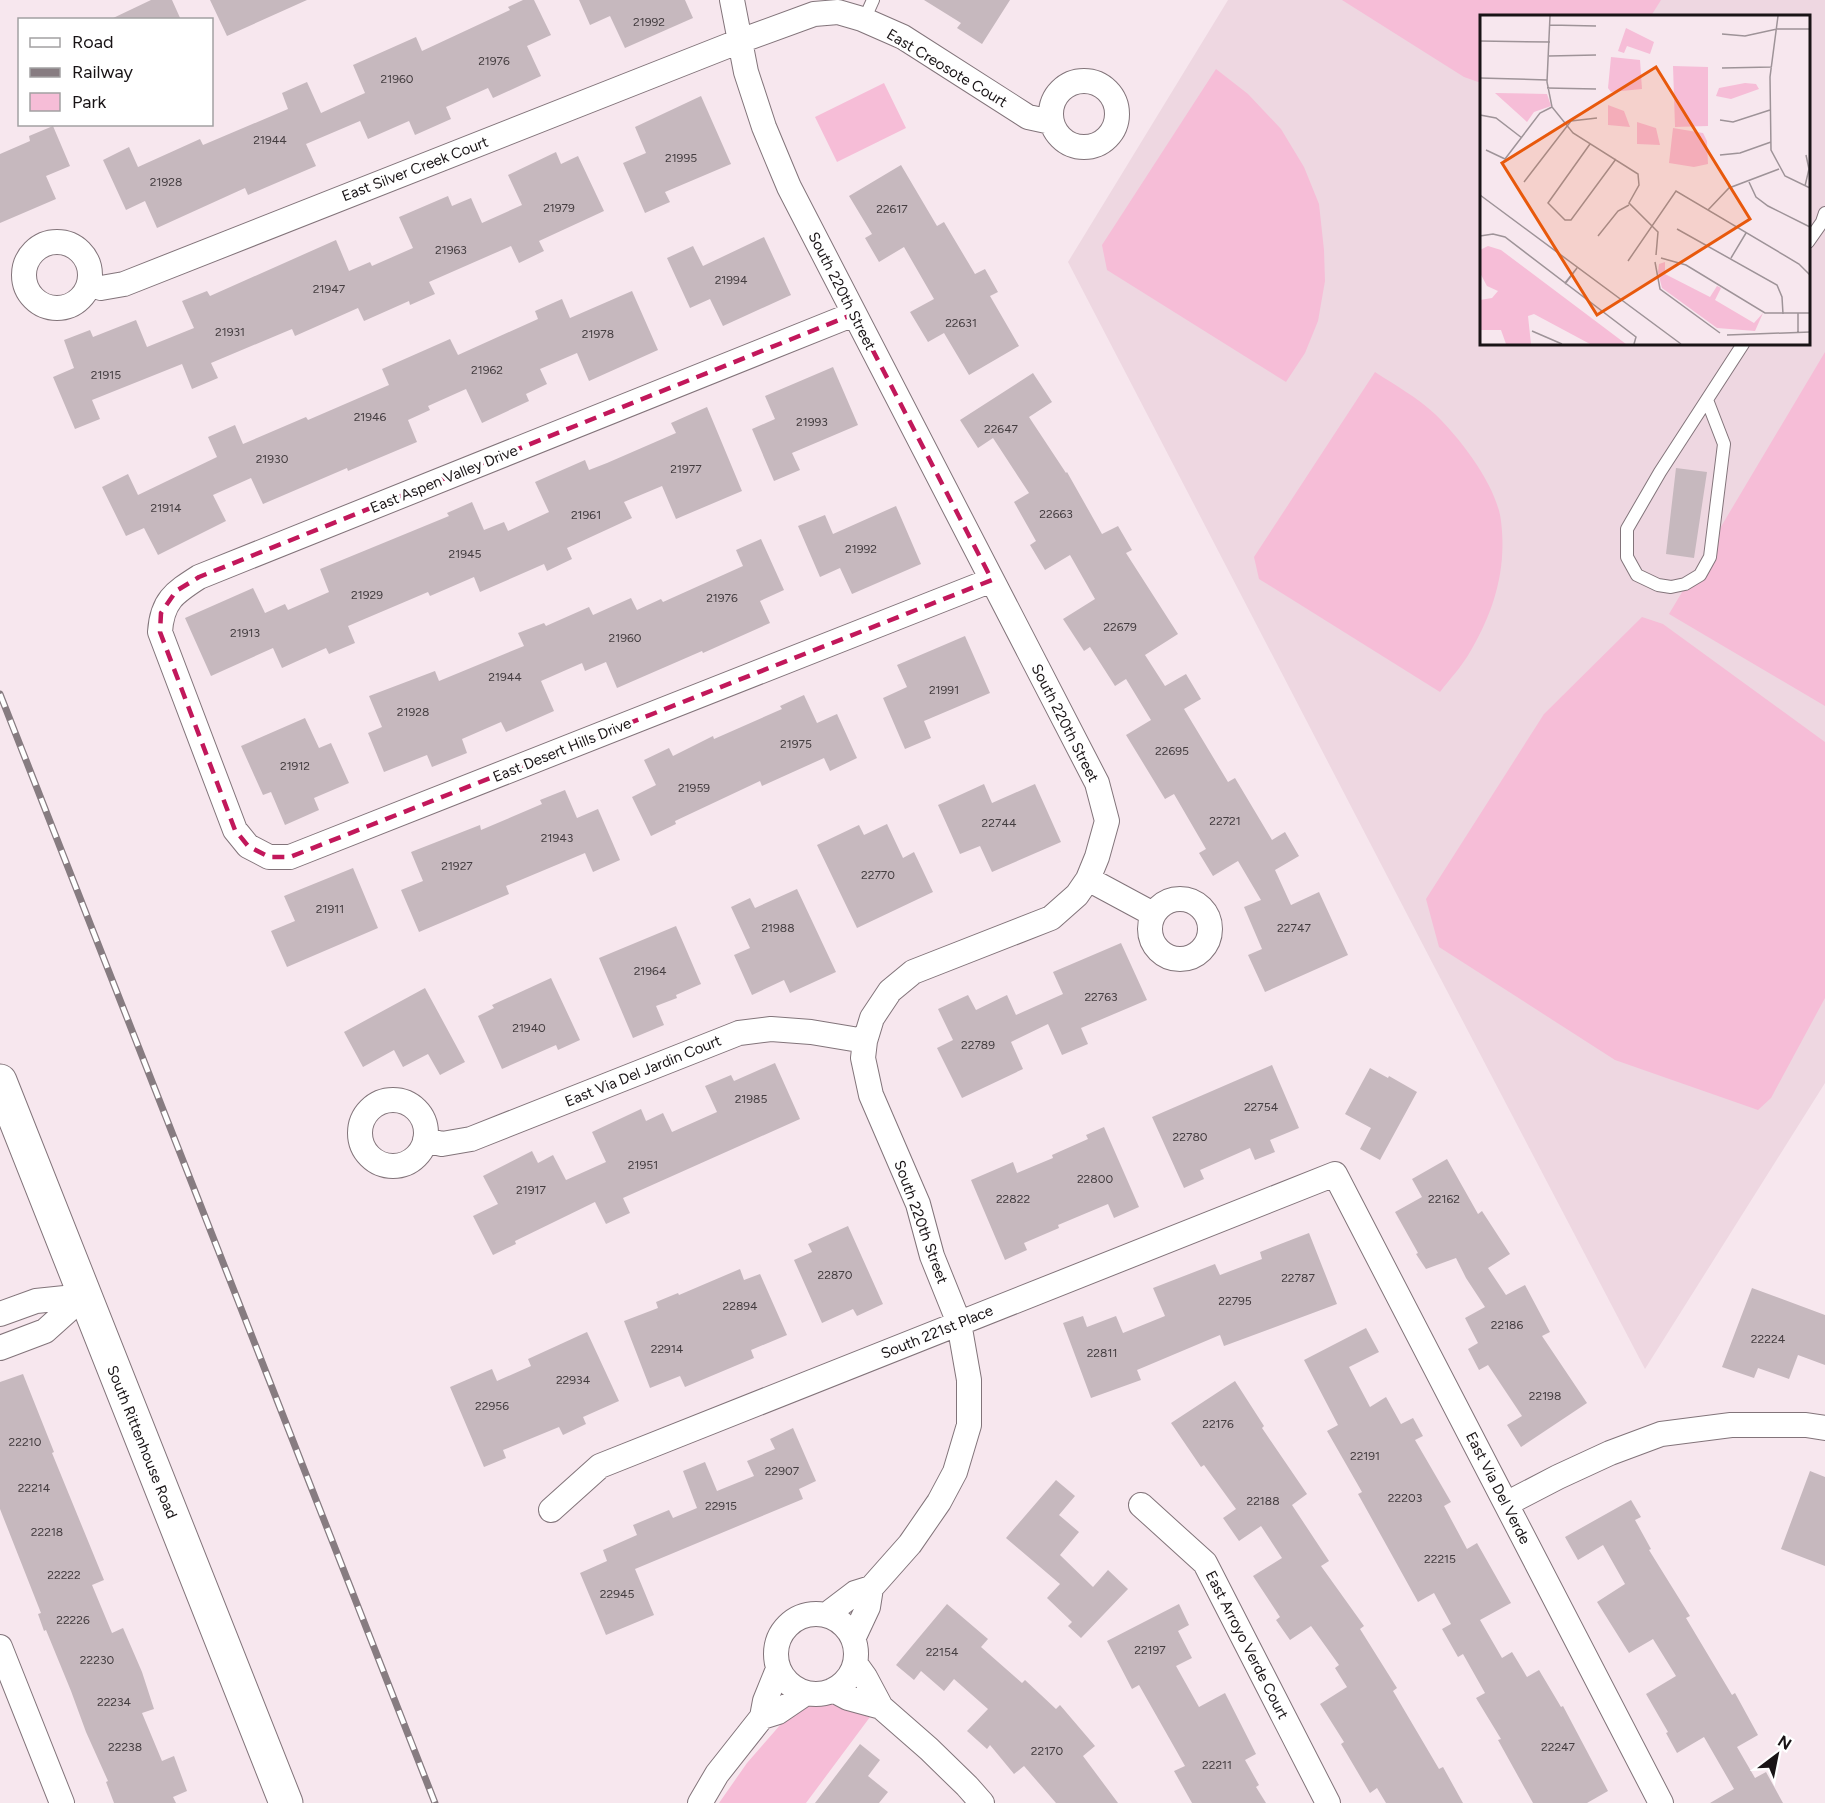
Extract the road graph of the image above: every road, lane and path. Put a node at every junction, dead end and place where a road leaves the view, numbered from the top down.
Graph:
1 (732, 0) edge
2 (869, 10) edge
3 (740, 41) junction
4 (1051, 122) dead end
5 (1825, 213) edge
6 (1810, 240) edge
7 (89, 284) dead end
8 (854, 314) junction
9 (1742, 345) edge
10 (1707, 400) junction
11 (992, 580) junction
12 (198, 732) joint
13 (1088, 879) junction
14 (1154, 914) dead end
15 (865, 1041) junction
16 (0, 1081) edge
17 (425, 1140) dead end
18 (1335, 1174) joint
19 (84, 1296) junction
20 (0, 1314) edge
21 (959, 1323) junction
22 (0, 1348) edge
23 (1825, 1428) edge
24 (1506, 1504) junction
25 (1141, 1505) dead end
26 (551, 1510) dead end
27 (871, 1588) junction
28 (826, 1615) junction
29 (853, 1639) junction
30 (0, 1647) edge
31 (855, 1663) junction
32 (778, 1669) junction
33 (833, 1690) junction
34 (806, 1693) junction
35 (881, 1707) junction
36 (762, 1717) junction
37 (62, 1803) edge
38 (285, 1803) edge
39 (700, 1803) edge
40 (982, 1803) edge
41 (1328, 1803) edge
42 (1661, 1803) edge

1 - 3 street, South 220th Street
2 - 3 street, East Creosote Court
2 - 4 street, East Creosote Court
3 - 7 street, East Silver Creek Court
3 - 8 street, South 220th Street
5 - 6 lane
8 - 11 street, South 220th Street
8 - 12 street, East Aspen Valley Drive
9 - 10 lane
10 - 10 lane
11 - 12 street, East Desert Hills Drive
11 - 13 street, South 220th Street
13 - 14 street
13 - 15 street, South 220th Street
15 - 17 street, East Via Del Jardin Court
15 - 21 street, South 220th Street
16 - 19 main road, South Rittenhouse Road
18 - 21 street, South 221st Place
18 - 24 street, East Via Del Verde
19 - 20 street
19 - 22 street
19 - 38 main road, South Rittenhouse Road
21 - 26 street, South 221st Place
21 - 27 street, South 220th Street
23 - 24 street
24 - 42 street, East Via Del Verde
25 - 41 street, East Arroyo Verde Court
27 - 28 street, South 220th Street
27 - 29 street, South 220th Street
28 - 29 street
28 - 32 street
29 - 31 street
30 - 37 street
31 - 33 street
31 - 35 street
32 - 34 street
32 - 36 street
33 - 34 street
33 - 35 street
34 - 36 street
35 - 40 street
36 - 39 street

